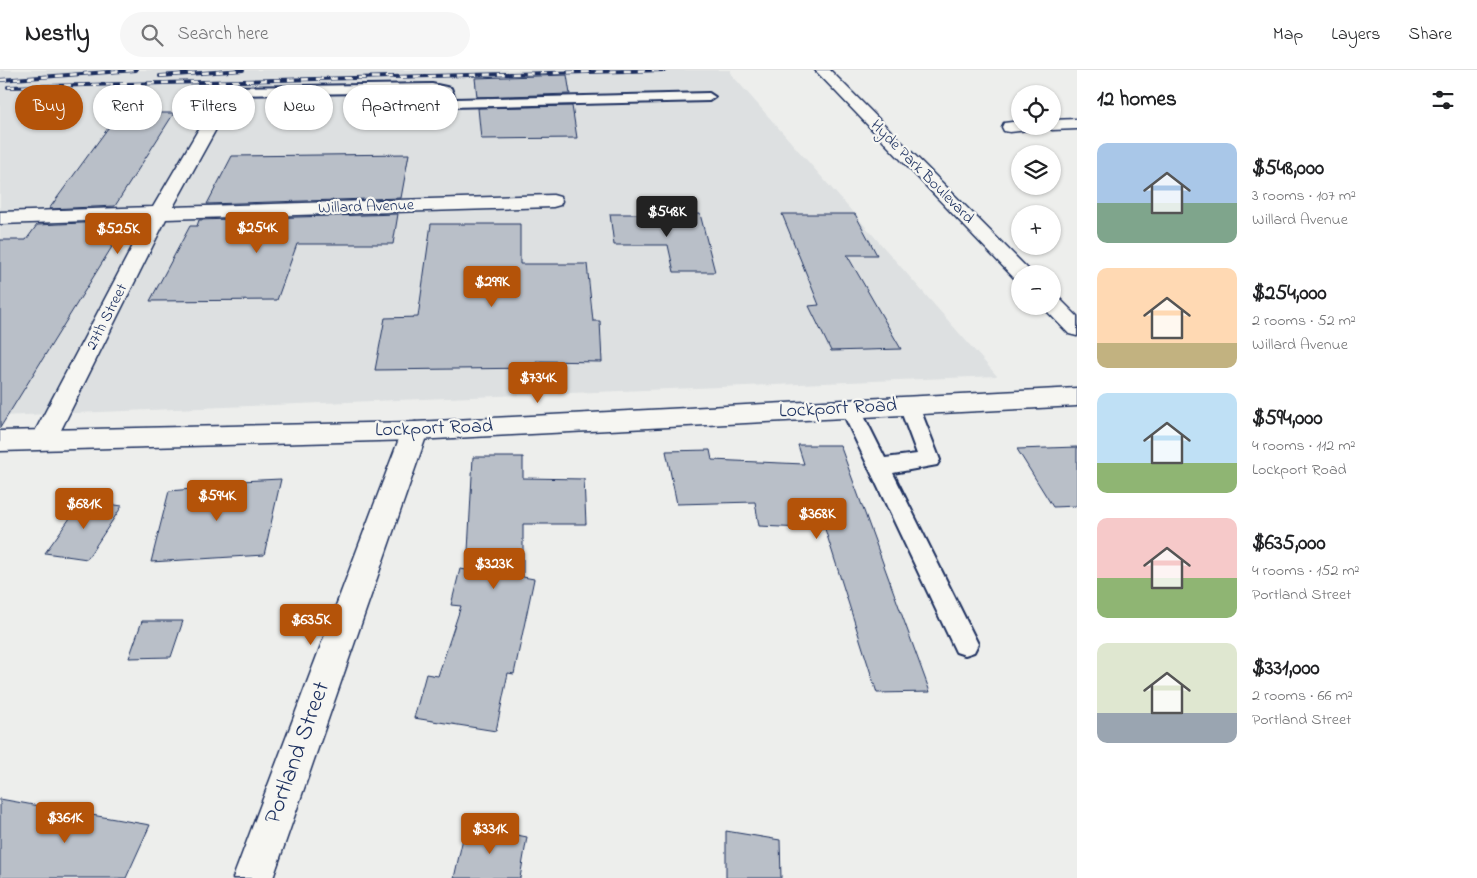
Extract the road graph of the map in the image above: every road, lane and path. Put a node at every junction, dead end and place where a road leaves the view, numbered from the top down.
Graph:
1 (822, 70) edge
2 (255, 91) edge
3 (709, 97) dead end
4 (1077, 124) edge
5 (1061, 125) edge
6 (207, 130) edge
7 (553, 202) dead end
8 (159, 214) junction
9 (0, 218) edge
10 (1014, 265) edge
11 (1061, 313) edge
12 (1077, 329) edge
13 (1077, 397) edge
14 (909, 406) junction
15 (851, 409) junction
16 (415, 431) junction
17 (44, 439) junction
18 (0, 441) edge
19 (880, 467) junction
20 (965, 644) dead end
21 (253, 878) edge

1 - 10 street, Hyde Park Boulevard
2 - 3 lane
4 - 5 street
6 - 8 street, 27th Street
7 - 8 street, Willard Avenue
8 - 9 street, Willard Avenue
8 - 17 street, 27th Street
11 - 12 street
13 - 14 street, Lockport Road
14 - 15 street, Lockport Road
14 - 19 lane
15 - 16 street, Lockport Road
15 - 19 lane
16 - 17 street, Lockport Road
16 - 21 street, Portland Street
17 - 18 street, Lockport Road
19 - 20 lane

